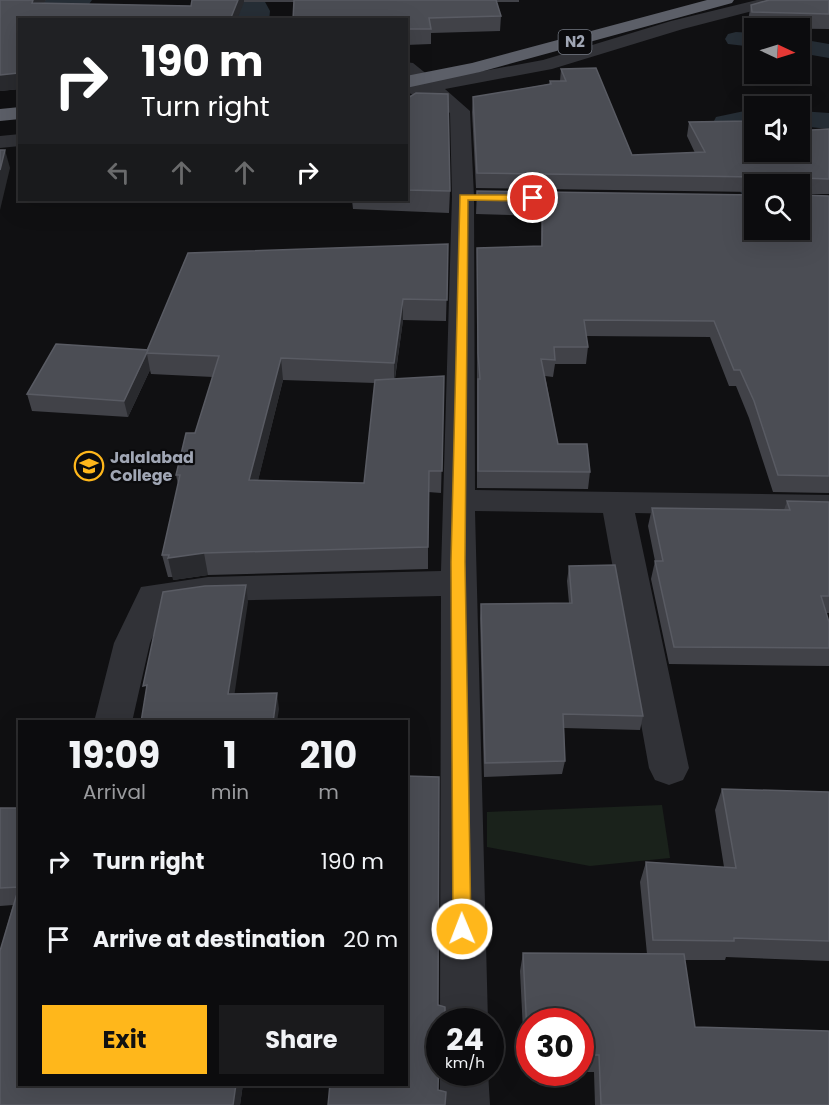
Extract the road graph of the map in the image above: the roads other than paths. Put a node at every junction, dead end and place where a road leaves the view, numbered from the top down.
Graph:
1 (675, 0) edge
2 (726, 0) edge
3 (777, 0) edge
4 (413, 79) edge
5 (18, 113) edge
6 (0, 115) edge
7 (18, 128) edge
8 (0, 130) edge
9 (18, 140) edge
10 (0, 142) edge
11 (458, 500) junction
12 (617, 502) junction
13 (829, 506) edge
14 (458, 583) junction
15 (113, 720) edge
16 (669, 768) dead end
17 (464, 1008) edge
18 (464, 1086) edge
19 (465, 1105) edge

1 - 4 highway, N2
2 - 4 highway, N2
3 - 4 street
4 - 11 street
5 - 6 highway
7 - 8 highway
9 - 10 street
11 - 12 street
11 - 14 street
12 - 13 street
12 - 16 street
14 - 15 street
14 - 17 street
18 - 19 street

